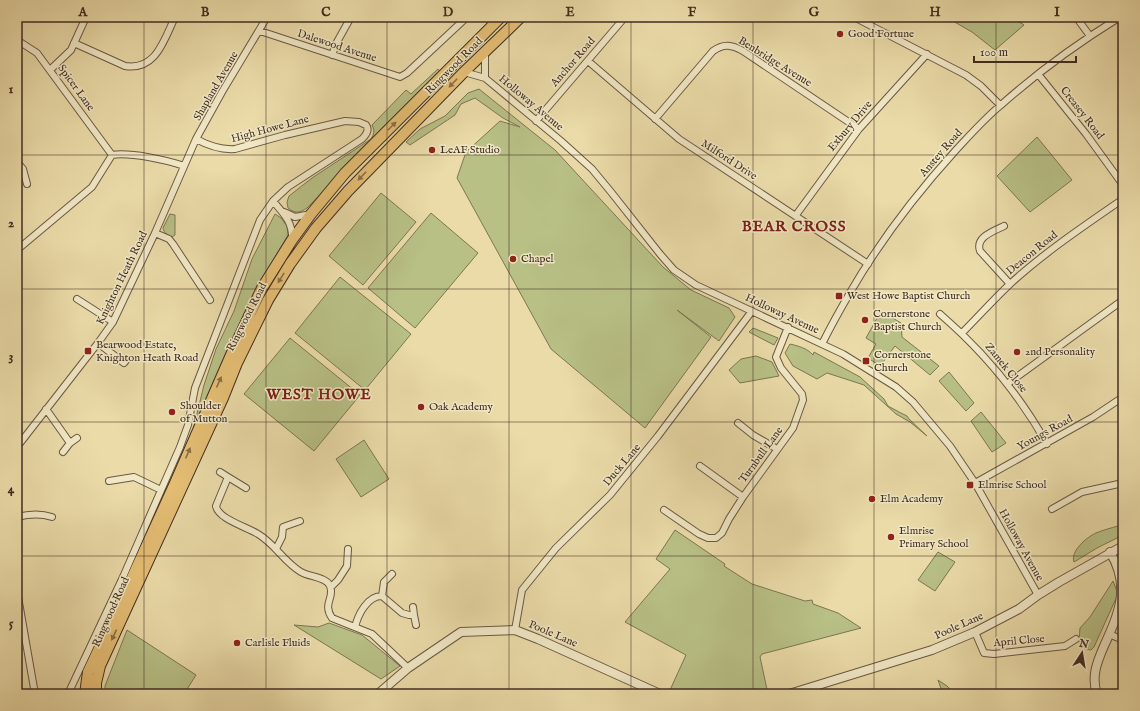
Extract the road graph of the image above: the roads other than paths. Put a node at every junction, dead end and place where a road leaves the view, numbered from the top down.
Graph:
1 (86, 17) edge
2 (175, 17) edge
3 (267, 17) edge
4 (352, 17) edge
5 (467, 17) edge
6 (501, 17) edge
7 (521, 17) edge
8 (625, 17) edge
9 (854, 17) edge
10 (1076, 17) edge
11 (1120, 17) edge
12 (260, 31) junction
13 (1090, 36) junction
14 (17, 40) edge
15 (74, 43) junction
16 (485, 53) junction
17 (927, 54) junction
18 (332, 55) junction
19 (588, 61) junction
20 (50, 70) junction
21 (464, 72) junction
22 (1038, 74) junction
23 (486, 78) junction
24 (1000, 105) junction
25 (655, 119) junction
26 (536, 121) junction
27 (326, 125) joint
28 (859, 129) junction
29 (196, 140) junction
30 (112, 154) junction
31 (17, 162) edge
32 (184, 166) junction
33 (27, 184) dead end
34 (1123, 185) edge
35 (1123, 199) edge
36 (273, 201) junction
37 (283, 212) junction
38 (310, 214) junction
39 (796, 215) junction
40 (1004, 226) dead end
41 (155, 233) junction
42 (292, 240) junction
43 (17, 250) edge
44 (868, 264) junction
45 (1010, 284) junction
46 (78, 299) dead end
47 (210, 300) dead end
48 (1123, 300) edge
49 (752, 311) junction
50 (940, 314) dead end
51 (113, 322) junction
52 (788, 327) junction
53 (962, 333) junction
54 (98, 343) junction
55 (822, 344) junction
56 (124, 363) dead end
57 (1007, 384) junction
58 (1123, 397) edge
59 (46, 409) junction
60 (738, 422) dead end
61 (77, 438) dead end
62 (70, 443) junction
63 (1047, 444) junction
64 (17, 447) edge
65 (777, 449) junction
66 (63, 452) dead end
67 (700, 466) dead end
68 (220, 472) dead end
69 (228, 477) junction
70 (109, 480) dead end
71 (975, 483) junction
72 (1123, 483) edge
73 (246, 488) dead end
74 (161, 490) junction
75 (743, 497) junction
76 (46, 507) dead end
77 (1052, 509) dead end
78 (664, 510) dead end
79 (44, 514) junction
80 (17, 517) edge
81 (52, 517) dead end
82 (300, 521) dead end
83 (1123, 546) edge
84 (276, 549) junction
85 (348, 549) dead end
86 (1110, 552) junction
87 (392, 574) dead end
88 (331, 587) junction
89 (17, 591) edge
90 (1038, 595) junction
91 (382, 596) junction
92 (414, 607) dead end
93 (414, 615) junction
94 (20, 623) edge
95 (416, 625) dead end
96 (354, 627) junction
97 (515, 630) junction
98 (975, 632) junction
99 (1109, 634) junction
100 (1076, 639) dead end
101 (1123, 640) edge
102 (408, 668) junction
103 (35, 694) edge
104 (68, 694) edge
105 (85, 694) edge
106 (96, 694) edge
107 (378, 694) edge
108 (660, 694) edge
109 (789, 694) edge
110 (1097, 694) edge

1 - 15 street
2 - 15 street
3 - 12 street, Shapland Avenue
4 - 18 street
5 - 18 street, Dalewood Avenue
38 -> 6 highway, Ringwood Road
7 - 16 highway, Ringwood Road
8 - 19 street, Anchor Road
9 - 17 street
10 - 13 street
11 - 13 street, Anstey Road
12 - 18 street, Dalewood Avenue
12 - 29 street, Shapland Avenue
13 - 22 street, Anstey Road
14 - 20 street, Spicer Lane
15 - 20 street
16 - 21 highway, Ringwood Road
16 - 23 street, Holloway Avenue
17 - 24 street
17 - 28 street, Exbury Drive
19 - 25 street, Milford Drive
19 - 26 street, Anchor Road
20 - 30 street, Spicer Lane
21 - 23 street, Holloway Avenue
21 -> 106 highway, Ringwood Road
22 - 24 street, Anstey Road
22 - 34 street, Creasey Road
23 - 26 street, Holloway Avenue
24 - 44 street, Anstey Road
25 - 28 street, Benbridge Avenue
25 - 39 street, Milford Drive
26 - 49 street, Holloway Avenue
27 - 29 street, High Howe Lane
27 - 36 street, Ringwood Road
28 - 39 street, Exbury Drive
29 - 32 street, Shapland Avenue
30 - 32 street
30 - 43 street
31 - 33 street
32 - 41 street, Knighton Heath Road
35 - 45 street, Deacon Road
36 - 37 street
36 - 74 street, Ringwood Road
37 - 38 street
37 - 42 street
38 - 42 highway, Ringwood Road
39 - 44 street, Milford Drive
40 - 45 street
41 - 47 street
41 - 51 street, Knighton Heath Road
105 -> 42 highway, Ringwood Road
44 - 55 street, Anstey Road
45 - 53 street, Deacon Road
46 - 51 street
48 - 57 street
49 - 52 street, Holloway Avenue
49 - 97 street, Duck Lane
50 - 53 street, Zamek Close
51 - 54 street, Knighton Heath Road
52 - 55 street, Holloway Avenue
52 - 65 street, Turnbull Lane
53 - 57 street, Zamek Close
54 - 56 street
54 - 59 street, Knighton Heath Road
55 - 71 street, Holloway Avenue
57 - 63 street, Zamek Close
58 - 63 street, Youngs Road
59 - 62 street
59 - 64 street, Knighton Heath Road
60 - 65 street
61 - 62 street
62 - 66 street
63 - 71 street, Youngs Road
65 - 75 street, Turnbull Lane
67 - 75 street
68 - 69 street
69 - 73 street
69 - 84 street
70 - 74 street
71 - 90 street, Holloway Avenue
72 - 77 street
74 - 104 street, Ringwood Road
75 - 78 street, Turnbull Lane
76 - 79 street
79 - 80 street
79 - 81 street
82 - 84 street
83 - 86 street, Poole Lane
84 - 88 street
85 - 88 street
86 - 90 street, Poole Lane
86 - 99 street
87 - 91 street
88 - 96 street
89 - 94 street
90 - 98 street, Poole Lane
91 - 93 street
91 - 96 street
92 - 93 street
93 - 95 street
94 - 103 street
96 - 102 street
97 - 102 street, Poole Lane
97 - 108 street, Poole Lane
98 - 100 street, April Close
98 - 109 street, Poole Lane
99 - 101 street
99 - 110 street
102 - 107 street, Poole Lane

